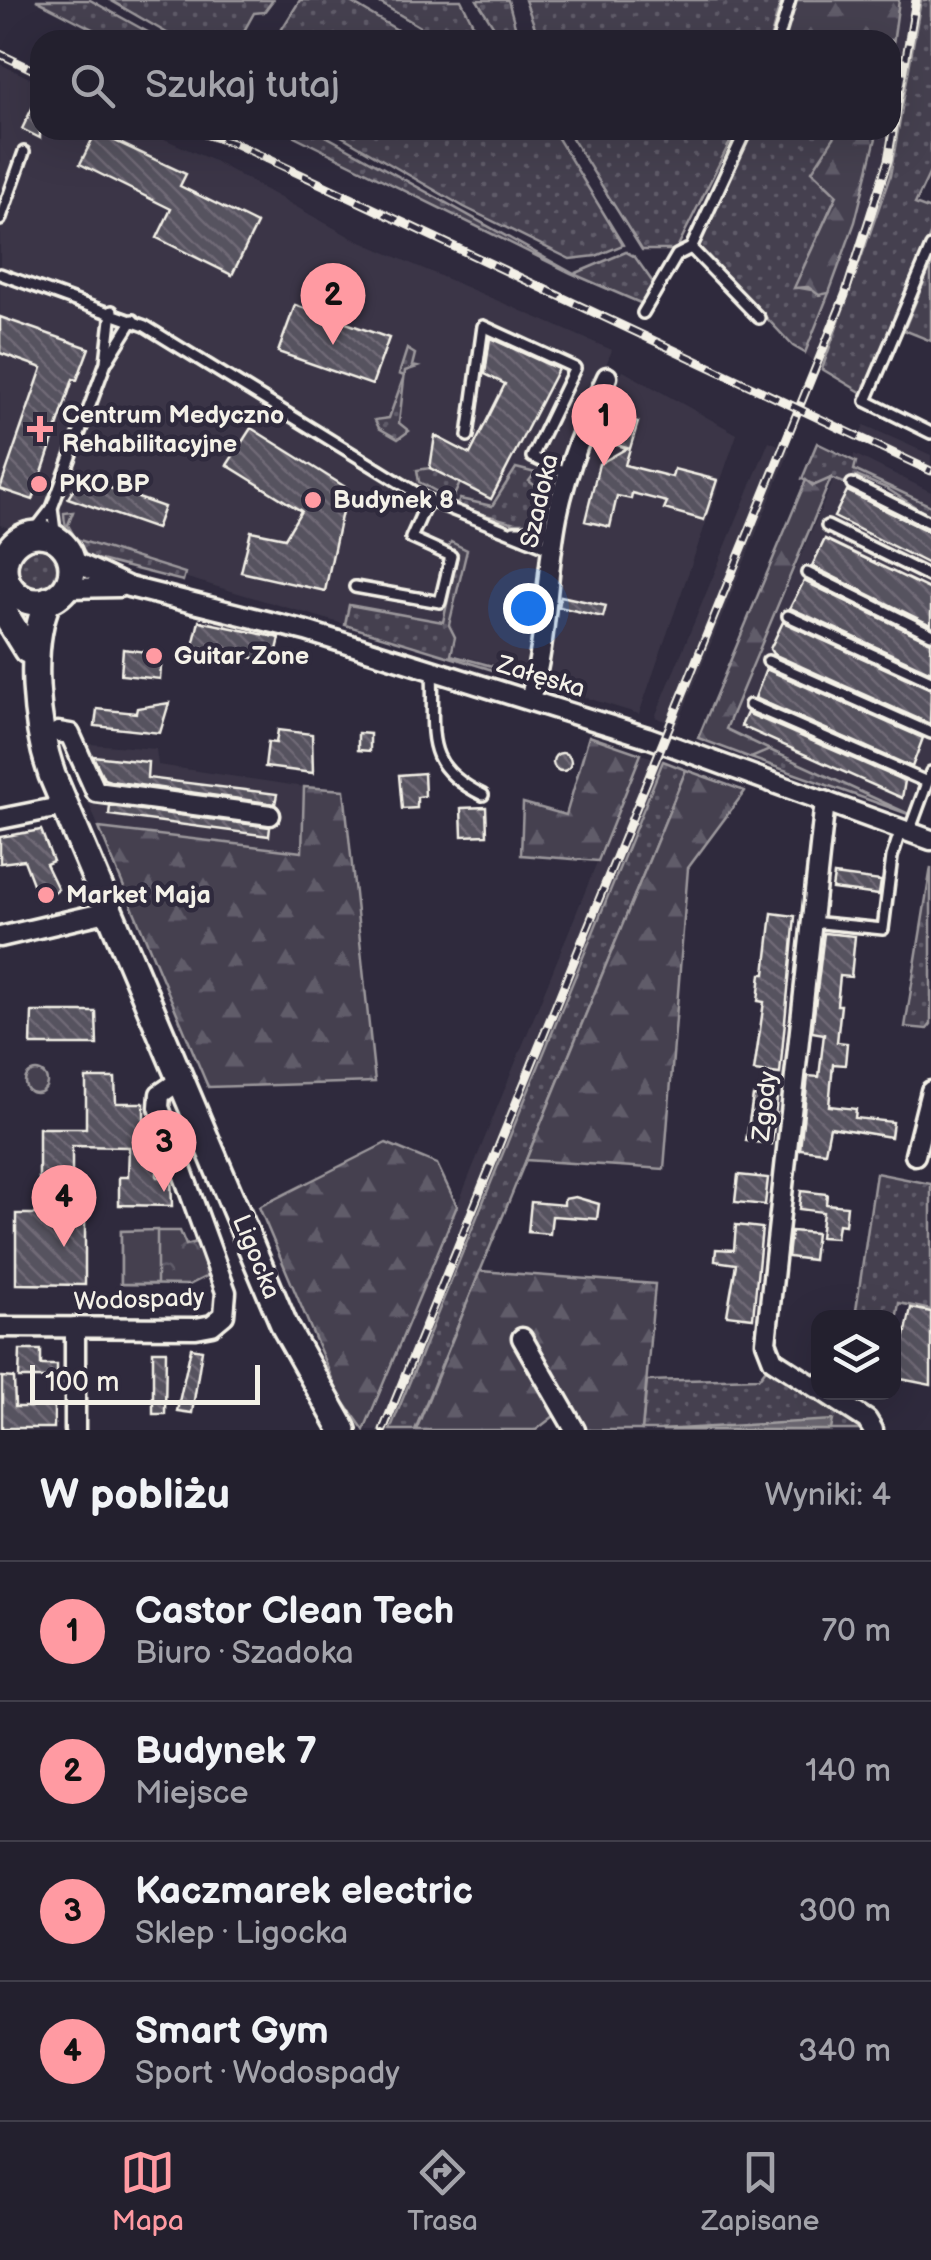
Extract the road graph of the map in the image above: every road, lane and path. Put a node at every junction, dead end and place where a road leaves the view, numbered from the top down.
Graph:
1 (790, 0) edge
2 (781, 30) edge
3 (741, 140) edge
4 (24, 152) dead end
5 (0, 220) edge
6 (931, 247) edge
7 (691, 248) junction
8 (0, 274) edge
9 (112, 311) junction
10 (644, 313) dead end
11 (759, 318) dead end
12 (132, 320) junction
13 (106, 362) junction
14 (607, 377) dead end
15 (931, 433) edge
16 (468, 436) dead end
17 (569, 474) junction
18 (852, 484) dead end
19 (428, 500) junction
20 (52, 508) junction
21 (931, 523) edge
22 (827, 526) dead end
23 (514, 531) junction
24 (554, 540) junction
25 (18, 548) edge
26 (71, 560) junction
27 (807, 573) dead end
28 (931, 577) edge
29 (129, 587) junction
30 (355, 588) dead end
31 (57, 594) junction
32 (11, 602) edge
33 (788, 616) dead end
34 (931, 634) edge
35 (768, 661) dead end
36 (432, 670) junction
37 (931, 681) edge
38 (37, 691) junction
39 (530, 700) junction
40 (750, 705) dead end
41 (931, 732) edge
42 (49, 734) junction
43 (929, 777) edge
44 (483, 795) dead end
45 (825, 801) junction
46 (65, 806) junction
47 (270, 815) dead end
48 (0, 819) edge
49 (905, 830) junction
50 (931, 840) edge
51 (111, 912) junction
52 (811, 922) junction
53 (0, 937) edge
54 (182, 1079) junction
55 (929, 1104) edge
56 (915, 1155) dead end
57 (193, 1209) joint
58 (0, 1326) edge
59 (75, 1327) junction
60 (522, 1338) dead end
61 (811, 1385) edge
62 (835, 1400) edge
63 (75, 1430) edge
64 (342, 1430) edge
65 (575, 1430) edge
66 (873, 1430) edge

1 - 2 lane
3 - 7 lane
4 - 5 lane
6 - 15 lane
7 - 10 lane
7 - 11 lane
8 - 9 lane
9 - 12 lane
9 - 13 lane
12 - 13 lane
12 - 19 lane
13 - 20 lane
14 - 17 street, Szadoka
16 - 17 lane
17 - 24 street, Szadoka
18 - 21 lane
19 - 23 lane
19 - 30 lane
20 - 25 lane
20 - 25 lane
22 - 28 lane
23 - 24 lane
23 - 24 lane
24 - 39 street, Szadoka
25 - 26 street
25 - 32 street
26 - 29 street, Załęska
26 - 31 street, Ligocka
27 - 34 lane
29 - 31 street, Załęska
29 - 36 street, Załęska
31 - 32 street
31 - 38 street, Ligocka
32 - 38 street, Ligocka
33 - 37 lane
35 - 41 lane
36 - 39 street, Załęska
36 - 44 lane
38 - 42 street, Ligocka
39 - 45 street, Załęska
40 - 43 lane
42 - 46 street, Ligocka
42 - 47 street
43 - 49 lane
45 - 49 street, Załęska
45 - 52 street, Zgody
46 - 48 street
46 - 51 street, Ligocka
49 - 50 street, Załęska
49 - 52 lane
51 - 53 street
51 - 54 street, Ligocka
52 - 61 street, Zgody
54 - 57 street, Ligocka
54 - 64 street, Ligocka
55 - 56 street
57 - 59 street, Wodospady
58 - 59 street, Wodospady
59 - 63 street
60 - 65 street
62 - 66 street, Zgody

